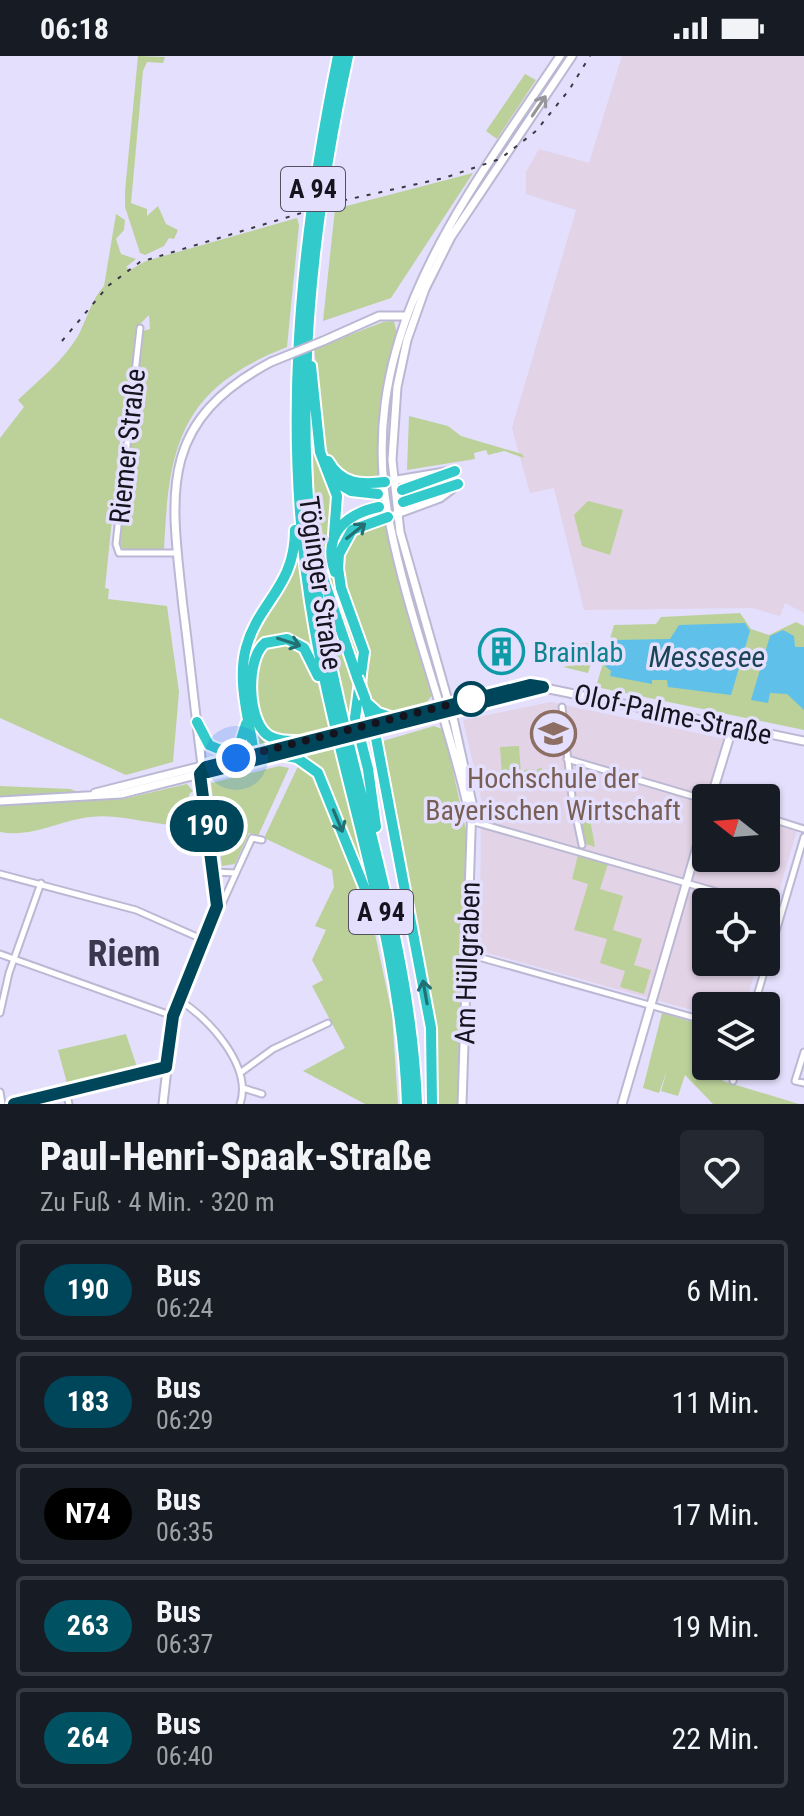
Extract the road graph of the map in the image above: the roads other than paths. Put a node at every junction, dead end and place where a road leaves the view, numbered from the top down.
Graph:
1 (338, 56) edge
2 (348, 56) edge
3 (560, 56) edge
4 (572, 56) edge
5 (410, 316) junction
6 (307, 327) junction
7 (140, 328) dead end
8 (318, 441) junction
9 (455, 471) joint
10 (330, 479) junction
11 (389, 481) junction
12 (458, 484) joint
13 (378, 494) dead end
14 (298, 500) junction
15 (379, 507) dead end
16 (413, 508) junction
17 (393, 515) junction
18 (400, 532) junction
19 (334, 535) junction
20 (311, 542) junction
21 (177, 553) junction
22 (414, 581) junction
23 (405, 584) junction
24 (341, 588) junction
25 (365, 698) junction
26 (330, 703) junction
27 (562, 707) dead end
28 (248, 710) junction
29 (446, 710) junction
30 (393, 718) junction
31 (197, 722) junction
32 (733, 726) junction
33 (368, 728) junction
34 (309, 741) junction
35 (804, 741) edge
36 (276, 754) junction
37 (258, 756) junction
38 (567, 759) junction
39 (204, 766) junction
40 (218, 766) junction
41 (200, 774) junction
42 (714, 784) edge
43 (108, 790) junction
44 (692, 794) edge
45 (85, 797) junction
46 (0, 801) edge
47 (471, 821) junction
48 (780, 821) edge
49 (804, 829) edge
50 (804, 837) edge
51 (262, 840) dead end
52 (582, 845) dead end
53 (379, 861) junction
54 (692, 865) edge
55 (214, 872) junction
56 (236, 873) junction
57 (0, 874) edge
58 (687, 882) junction
59 (41, 883) junction
60 (706, 888) edge
61 (217, 906) junction
62 (782, 911) joint
63 (205, 940) junction
64 (0, 954) edge
65 (468, 954) junction
66 (14, 960) junction
67 (395, 981) junction
68 (758, 992) edge
69 (179, 1000) junction
70 (650, 1005) junction
71 (0, 1013) edge
72 (173, 1016) junction
73 (692, 1017) edge
74 (328, 1023) dead end
75 (804, 1052) edge
76 (166, 1067) junction
77 (240, 1073) junction
78 (804, 1083) edge
79 (243, 1088) junction
80 (0, 1092) edge
81 (66, 1092) junction
82 (262, 1094) dead end
83 (2, 1104) edge
84 (14, 1104) edge
85 (69, 1104) edge
86 (163, 1104) edge
87 (240, 1104) edge
88 (407, 1104) edge
89 (417, 1104) edge
90 (432, 1104) edge
91 (462, 1104) edge
92 (622, 1104) edge

1 - 14 highway, Töginger Straße / A 94
2 - 6 highway, Töginger Straße / A 94
3 - 5 main road
5 -> 4 main road
5 - 11 main road
5 - 21 main road, Riemer Straße, bridge
6 - 8 highway
6 - 20 highway, Töginger Straße / A 94
7 - 21 street, Riemer Straße
8 - 10 highway
8 - 11 highway
9 - 11 main road
9 - 12 highway
10 - 13 highway
10 - 19 highway
11 - 17 main road
12 - 16 main road
14 - 26 highway, Töginger Straße / A 94
14 - 28 highway
15 - 19 highway
16 - 17 main road
16 - 18 main road
17 - 18 main road
17 - 23 main road
24 -> 17 highway
18 - 22 main road
19 - 24 highway
20 - 25 highway, bridge
20 - 53 highway, Töginger Straße / A 94
21 - 31 main road, Riemer Straße
22 - 23 main road
22 - 29 main road
23 - 29 main road
24 - 53 highway
25 - 30 highway
25 - 33 highway
34 -> 26 highway
26 - 67 highway, Töginger Straße / A 94
27 - 38 street
28 - 31 highway
28 - 37 highway
29 - 30 main road
29 - 32 main road, Olof-Palme-Straße
29 - 33 main road
29 - 47 main road, Am Hüllgraben
30 - 33 main road
31 - 39 main road, Riemer Straße
32 - 35 main road, Olof-Palme-Straße
32 - 42 main road
33 - 34 main road, bridge
90 -> 33 highway
34 - 36 main road
34 - 37 main road
36 - 37 main road
36 -> 67 highway
37 - 40 main road
38 - 44 street
38 - 52 street
39 - 40 main road
39 - 41 main road
39 - 43 main road
40 - 41 main road
41 - 43 main road
41 - 45 main road
41 - 55 main road
43 - 45 main road
45 - 46 main road
47 - 58 street
47 - 65 main road, Am Hüllgraben
48 - 49 street
50 - 62 street
51 - 56 street
53 - 89 highway, Töginger Straße / A 94
54 - 58 main road
55 - 56 street
55 - 61 main road
56 - 61 street
57 - 59 street
58 - 60 street
58 - 70 main road
59 - 63 street
59 - 66 street
61 - 63 main road
62 - 68 street
63 - 69 main road
64 - 66 street
65 - 70 street
65 - 91 main road, Am Hüllgraben
66 - 71 street
66 - 72 street
67 - 88 highway, Töginger Straße / A 94
69 - 72 main road
69 - 77 street
70 - 73 street
70 - 92 main road
72 - 76 main road
74 - 77 street
75 - 78 street
76 - 81 street
76 - 86 main road
77 - 79 street
79 - 82 street
79 - 87 street
80 - 83 street
81 - 84 street
81 - 85 street

